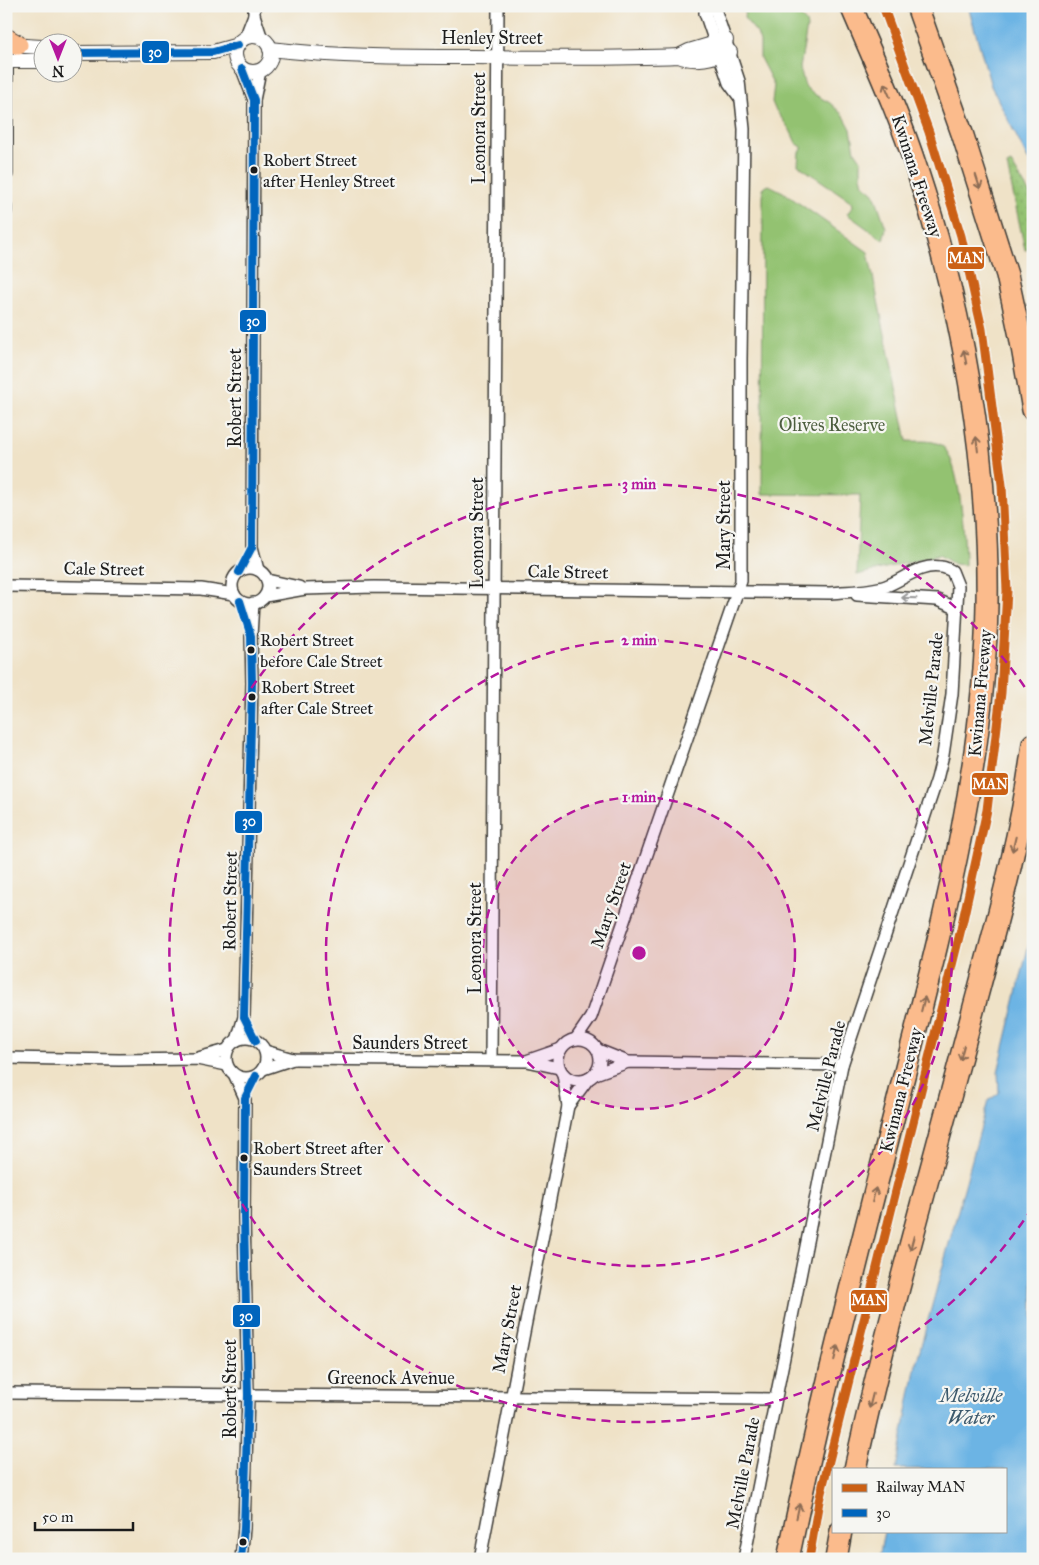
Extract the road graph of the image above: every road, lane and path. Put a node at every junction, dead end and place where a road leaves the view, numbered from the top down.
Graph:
1 (498, 6) edge
2 (705, 6) edge
3 (711, 6) edge
4 (851, 6) edge
5 (917, 6) edge
6 (928, 6) edge
7 (254, 11) edge
8 (9, 43) edge
9 (32, 46) edge
10 (722, 48) junction
11 (240, 52) junction
12 (82, 53) edge
13 (266, 55) junction
14 (498, 57) junction
15 (7, 61) edge
16 (32, 61) edge
17 (254, 100) junction
18 (963, 136) junction
19 (7, 174) edge
20 (6, 207) edge
21 (6, 212) edge
22 (1033, 410) edge
23 (252, 547) junction
24 (258, 570) junction
25 (236, 576) junction
26 (267, 580) junction
27 (6, 586) edge
28 (305, 588) junction
29 (201, 589) junction
30 (494, 589) junction
31 (736, 593) junction
32 (830, 593) junction
33 (264, 596) junction
34 (237, 597) junction
35 (253, 603) junction
36 (956, 608) junction
37 (250, 636) junction
38 (1033, 744) edge
39 (244, 1017) junction
40 (591, 1017) junction
41 (237, 1040) junction
42 (256, 1040) junction
43 (576, 1040) junction
44 (595, 1047) junction
45 (561, 1049) junction
46 (227, 1050) junction
47 (265, 1051) junction
48 (6, 1058) edge
49 (197, 1059) junction
50 (293, 1059) junction
51 (491, 1060) junction
52 (527, 1061) junction
53 (628, 1062) junction
54 (226, 1065) junction
55 (842, 1065) junction
56 (561, 1071) junction
57 (260, 1072) junction
58 (235, 1076) junction
59 (591, 1077) junction
60 (245, 1098) junction
61 (568, 1106) junction
62 (6, 1394) edge
63 (248, 1395) junction
64 (511, 1396) junction
65 (775, 1399) junction
66 (855, 1468) edge
67 (841, 1532) edge
68 (241, 1559) edge
69 (480, 1559) edge
70 (744, 1559) edge
71 (788, 1559) edge
72 (836, 1559) edge

1 - 14 street, Leonora Street
2 - 10 street, Mary Street
3 - 10 street, Mary Street
71 -> 4 highway, Kwinana Freeway
5 - 18 highway
6 - 18 highway
7 - 11 street
7 - 13 street
8 - 9 street
8 - 15 street
10 - 14 street, Henley Street
10 - 31 street, Mary Street
11 - 12 street
11 - 13 street
11 - 13 street
11 - 17 street, Robert Street
13 - 14 street, Henley Street
13 - 17 street, Robert Street
14 - 30 street, Leonora Street
15 - 16 street
15 - 19 street
17 - 23 street, Robert Street
18 -> 22 highway
20 - 21 street
23 - 24 street, Robert Street
23 - 25 street, Robert Street
24 - 25 street
24 - 26 street
25 - 29 street, Cale Street
25 - 34 street
26 - 28 street, Cale Street
26 - 33 street
27 - 29 street, Cale Street
28 - 30 street, Cale Street
28 - 33 street, Cale Street
29 - 34 street, Cale Street
30 - 31 street, Cale Street
30 - 51 street, Leonora Street
31 - 32 street, Cale Street
31 - 40 street, Mary Street
36 -> 32 street, Cale Street
32 - 36 street, Cale Street
33 - 35 street
34 - 35 street
34 - 37 street, Robert Street
35 - 37 street, Robert Street
36 - 55 street, Melville Parade
37 - 39 street, Robert Street
38 -> 66 highway
39 - 41 street, Robert Street
39 - 42 street, Robert Street
40 - 43 street, Mary Street
40 - 44 street, Mary Street
41 - 42 street
41 - 46 street
42 - 47 street
43 - 44 street
43 - 45 street, Mary Street
44 - 53 street
44 - 59 street, Mary Street
45 - 52 street, Saunders Street
45 - 56 street, Mary Street
46 - 49 street
46 - 54 street
47 - 50 street, Saunders Street
47 - 57 street
48 - 49 street
49 - 54 street
50 - 51 street, Saunders Street
50 - 57 street, Saunders Street
51 - 52 street, Saunders Street
52 - 56 street, Saunders Street
53 - 55 street
53 - 59 street
54 - 58 street
55 - 65 street, Melville Parade
56 - 59 street
56 - 61 street, Mary Street
57 - 58 street, Saunders Street
57 - 60 street, Robert Street
58 - 60 street, Robert Street
59 - 61 street, Mary Street
60 - 63 street, Robert Street
61 - 64 street, Mary Street
62 - 63 street, Greenock Avenue
63 - 64 street, Greenock Avenue
63 - 68 street, Robert Street
64 - 65 street, Greenock Avenue
64 - 69 street, Mary Street
65 - 70 street, Melville Parade
67 - 72 highway

